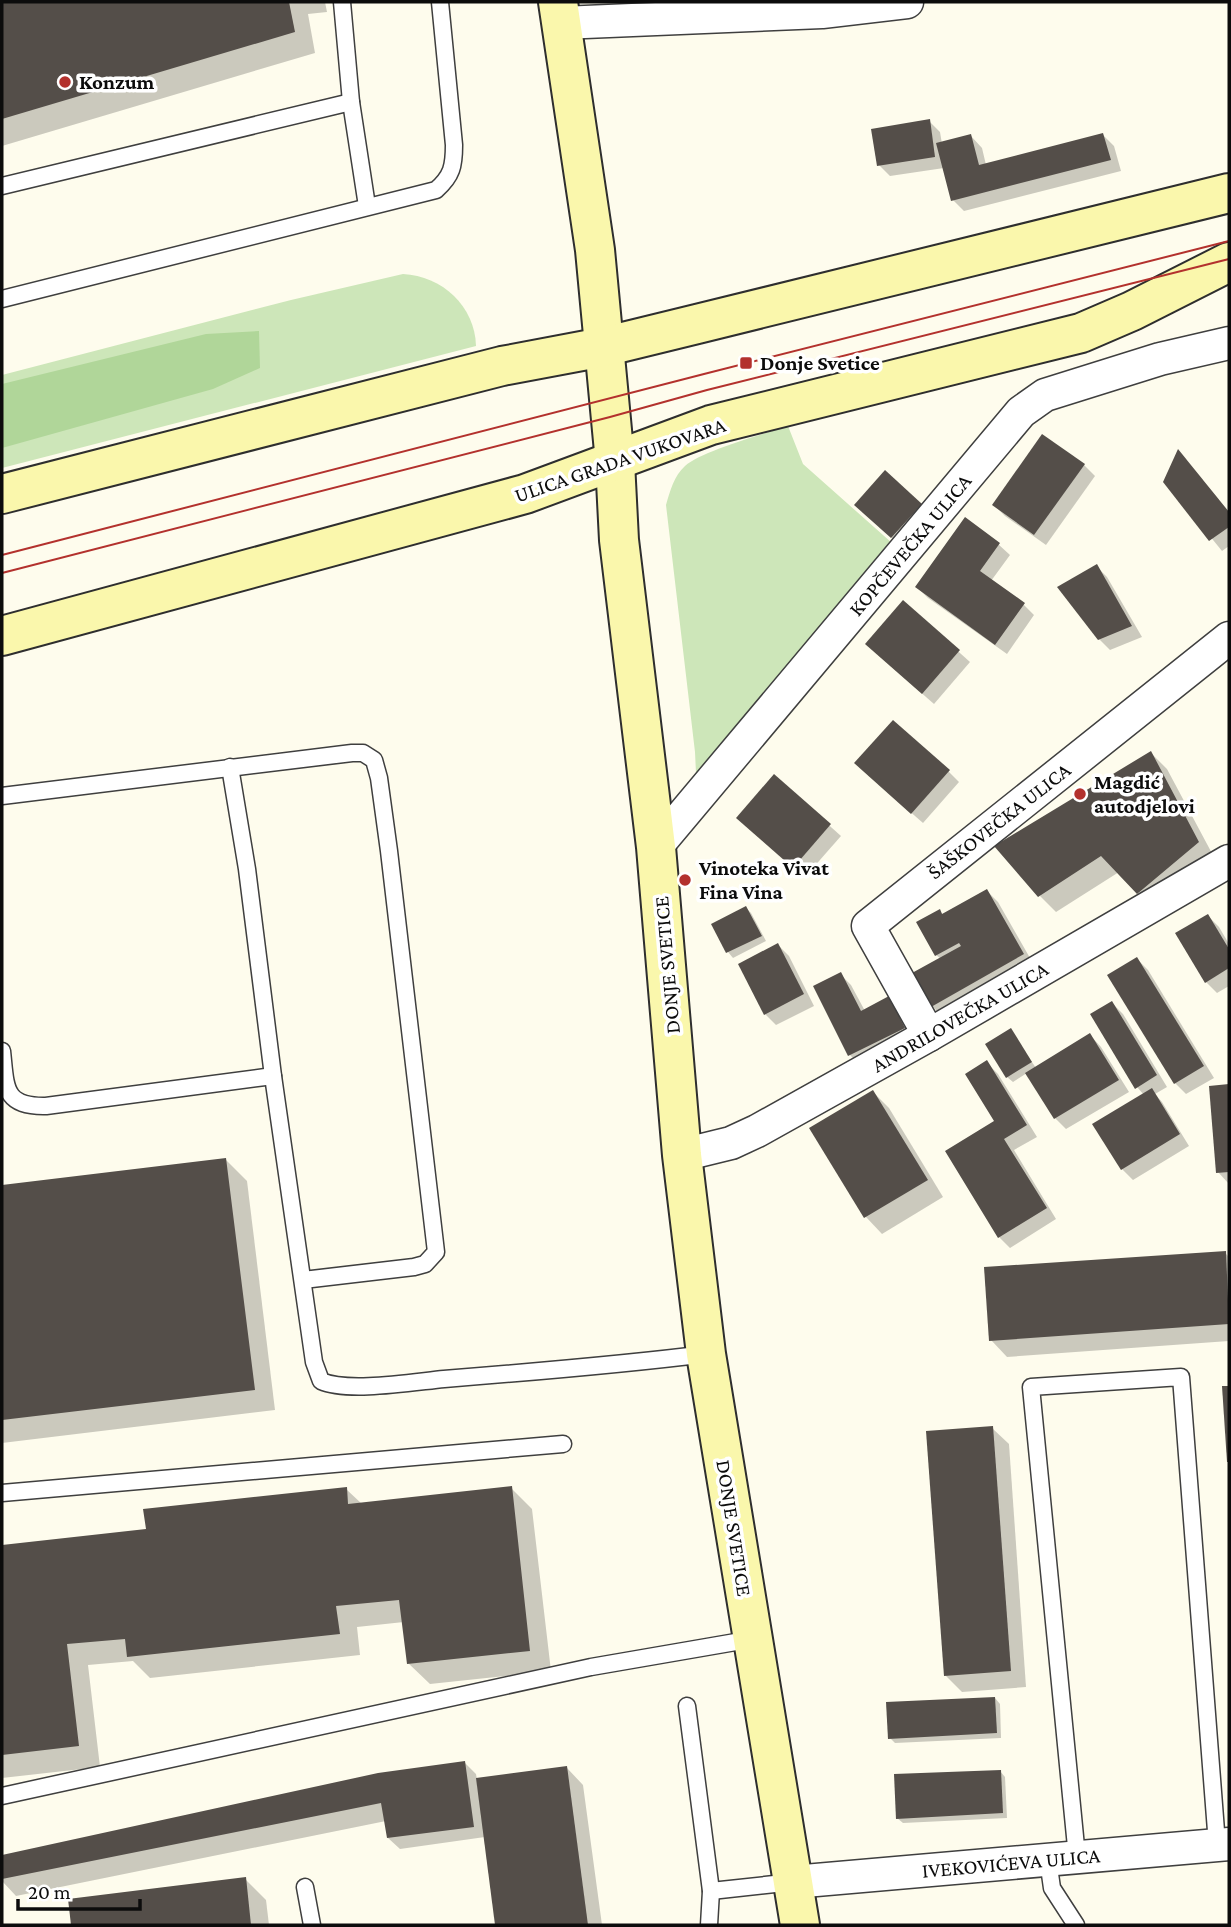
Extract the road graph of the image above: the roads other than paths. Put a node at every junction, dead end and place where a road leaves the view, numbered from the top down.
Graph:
1 (342, 2) edge
2 (440, 2) edge
3 (906, 2) edge
4 (560, 12) edge
5 (351, 102) junction
6 (2, 186) edge
7 (1229, 193) edge
8 (367, 206) junction
9 (1229, 262) edge
10 (2, 299) edge
11 (1229, 343) edge
12 (603, 347) junction
13 (615, 462) junction
14 (2, 494) edge
15 (2, 636) edge
16 (1229, 638) edge
17 (230, 767) junction
18 (2, 796) edge
19 (656, 847) junction
20 (1229, 861) edge
21 (929, 1035) junction
22 (2, 1051) edge
23 (273, 1076) junction
24 (682, 1154) junction
25 (303, 1280) junction
26 (706, 1354) junction
27 (563, 1444) dead end
28 (2, 1493) edge
29 (753, 1639) junction
30 (687, 1706) dead end
31 (2, 1796) edge
32 (1223, 1844) edge
33 (1063, 1858) junction
34 (793, 1882) junction
35 (304, 1887) dead end
36 (711, 1891) junction
37 (312, 1925) edge
38 (709, 1925) edge
39 (800, 1925) edge
40 (1076, 1925) edge

1 - 5 lane
2 - 8 lane
3 - 4 street
4 - 12 street, DONJE SVETICE
5 - 6 lane
5 - 8 lane
7 - 12 street
8 - 10 lane
9 - 13 street, ULICA GRADA VUKOVARA
11 - 19 street, KOPČEVEČKA ULICA
12 - 13 street, DONJE SVETICE
12 - 14 street
13 - 15 street, ULICA GRADA VUKOVARA
13 - 19 street, DONJE SVETICE
16 - 21 street, ŠAŠKOVEČKA ULICA
17 - 18 lane
17 - 23 lane
17 - 25 lane
19 - 24 street, DONJE SVETICE
20 - 21 street, ANDRILOVEČKA ULICA
21 - 24 street, ANDRILOVEČKA ULICA
22 - 23 lane
23 - 25 lane
24 - 26 street, DONJE SVETICE
25 - 26 lane
26 - 29 street, DONJE SVETICE
27 - 28 lane
29 - 31 lane
29 - 34 street, DONJE SVETICE
30 - 36 lane
32 - 33 street, IVEKOVIĆEVA ULICA
32 - 33 lane
33 - 34 street, IVEKOVIĆEVA ULICA
33 - 40 lane
34 - 36 lane
34 - 39 street, DONJE SVETICE
35 - 37 lane
36 - 38 lane

